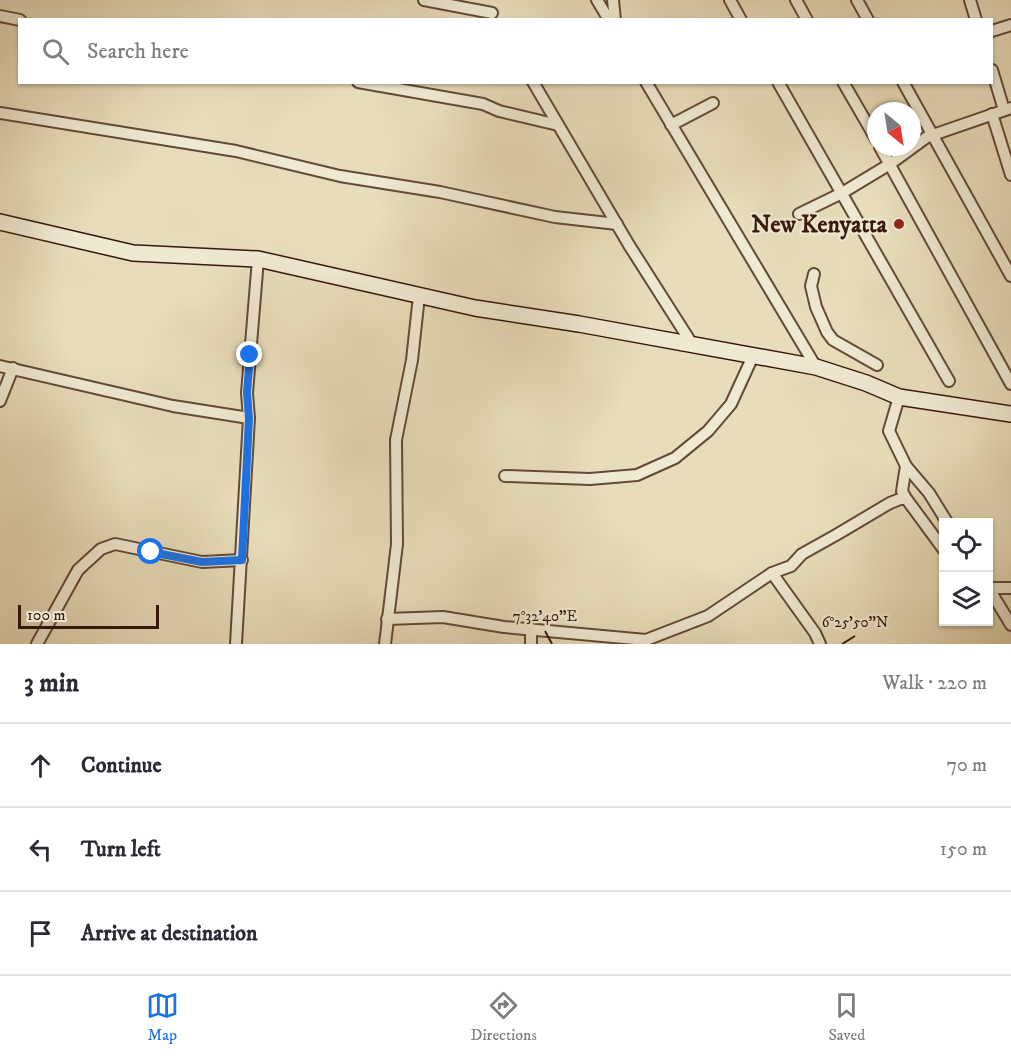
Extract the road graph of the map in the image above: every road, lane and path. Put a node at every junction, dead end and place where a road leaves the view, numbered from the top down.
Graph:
1 (424, 0) edge
2 (484, 0) edge
3 (597, 0) edge
4 (613, 0) edge
5 (729, 0) edge
6 (796, 0) edge
7 (857, 0) edge
8 (970, 0) edge
9 (0, 16) edge
10 (494, 16) edge
11 (608, 18) edge
12 (615, 18) edge
13 (740, 18) edge
14 (806, 18) edge
15 (867, 18) edge
16 (975, 18) edge
17 (18, 20) edge
18 (1011, 25) edge
19 (993, 31) edge
20 (993, 73) edge
21 (369, 84) edge
22 (534, 84) edge
23 (647, 84) edge
24 (779, 84) edge
25 (844, 84) edge
26 (904, 84) edge
27 (713, 103) dead end
28 (1007, 109) edge
29 (0, 113) edge
30 (992, 114) junction
31 (867, 123) edge
32 (671, 124) junction
33 (558, 125) junction
34 (933, 135) junction
35 (885, 156) edge
36 (890, 164) junction
37 (1011, 175) edge
38 (842, 193) junction
39 (799, 214) dead end
40 (0, 222) edge
41 (617, 224) junction
42 (258, 259) junction
43 (814, 274) dead end
44 (1011, 276) edge
45 (419, 296) junction
46 (692, 344) junction
47 (753, 356) junction
48 (878, 365) dead end
49 (0, 366) edge
50 (816, 367) junction
51 (14, 368) junction
52 (949, 381) dead end
53 (1011, 384) edge
54 (899, 397) junction
55 (0, 401) edge
56 (1011, 414) edge
57 (249, 418) junction
58 (906, 466) junction
59 (506, 476) dead end
60 (905, 497) junction
61 (945, 518) edge
62 (939, 543) edge
63 (242, 560) junction
64 (772, 573) junction
65 (993, 587) edge
66 (1011, 588) edge
67 (993, 594) edge
68 (387, 619) junction
69 (1011, 625) edge
70 (531, 629) junction
71 (37, 644) edge
72 (236, 644) edge
73 (385, 644) edge
74 (531, 644) edge
75 (820, 644) edge

1 - 10 street
2 - 10 street
3 - 11 street
4 - 12 street
5 - 13 street
6 - 14 street
7 - 15 street
8 - 16 street
9 - 17 street
18 - 19 street
20 - 28 street
21 - 33 street
22 - 33 street
23 - 32 street
24 - 38 street
25 - 31 street
26 - 34 street
27 - 32 street
28 - 30 street
29 - 41 street
30 - 34 street
30 - 37 street
32 - 50 street
33 - 41 street
34 - 36 street
34 - 44 street
35 - 36 street
36 - 38 street
36 - 53 street
38 - 39 street
38 - 52 street
40 - 42 street
41 - 46 street
42 - 45 street
42 - 57 street
43 - 48 street
45 - 46 street
45 - 68 street
46 - 47 street
47 - 50 street
47 - 59 street
49 - 51 street
50 - 54 street
51 - 55 street
51 - 57 street
54 - 56 street
54 - 58 street
57 - 63 street
58 - 60 street
58 - 61 street
60 - 62 street
60 - 64 street
63 - 71 street
63 - 72 street
64 - 70 street
64 - 75 street
65 - 66 street
67 - 69 street
68 - 70 street
68 - 73 street
70 - 74 street

